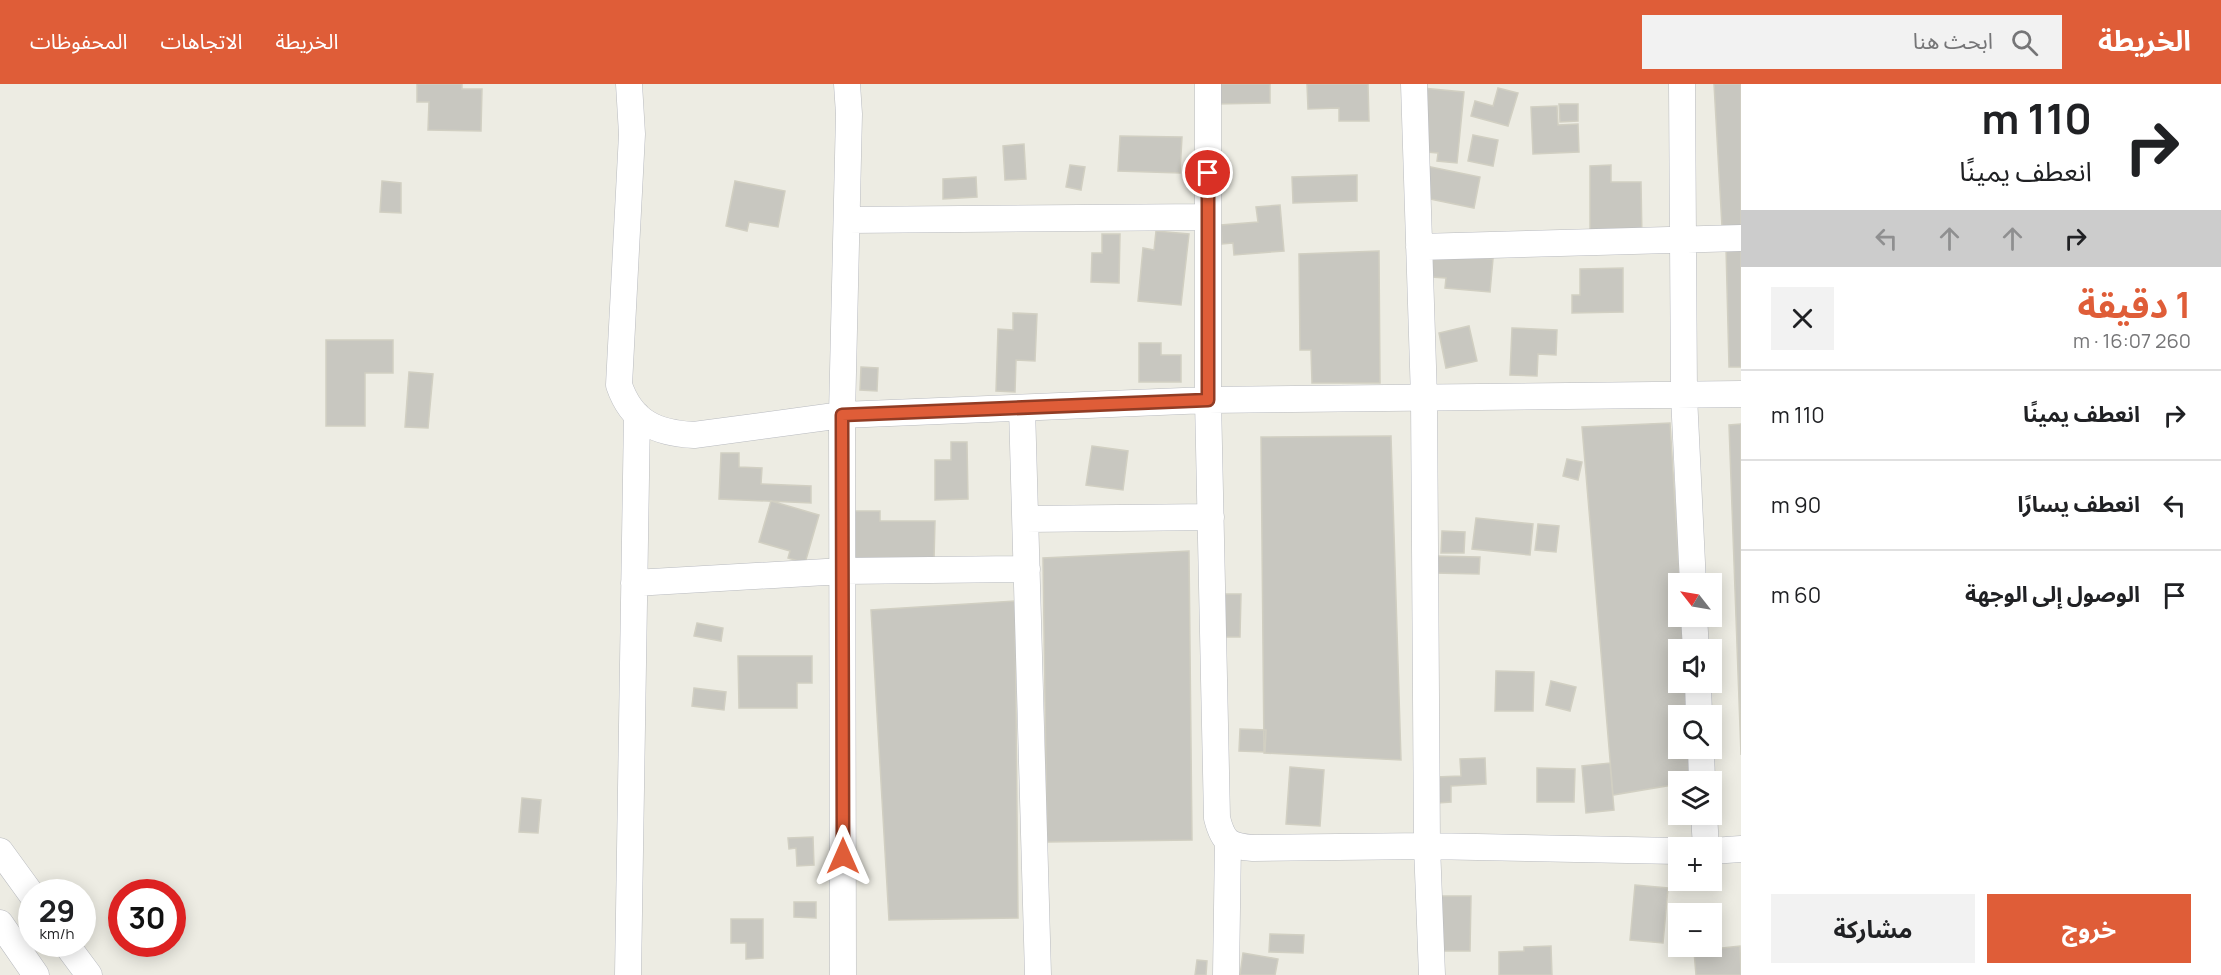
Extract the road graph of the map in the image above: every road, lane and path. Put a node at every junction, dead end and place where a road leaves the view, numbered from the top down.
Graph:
1 (628, 84) edge
2 (848, 84) edge
3 (1208, 84) edge
4 (1414, 84) edge
5 (1682, 84) edge
6 (1208, 217) junction
7 (848, 220) junction
8 (1741, 238) edge
9 (1683, 241) junction
10 (1419, 248) junction
11 (1741, 394) edge
12 (1684, 396) junction
13 (1424, 398) junction
14 (1208, 400) junction
15 (1022, 408) junction
16 (637, 415) junction
17 (842, 415) junction
18 (1211, 517) junction
19 (1026, 519) junction
20 (1027, 569) junction
21 (843, 571) junction
22 (1692, 573) edge
23 (634, 583) junction
24 (1228, 842) junction
25 (1427, 846) junction
26 (1741, 849) edge
27 (1722, 850) edge
28 (0, 851) edge
29 (1668, 851) edge
30 (20, 879) edge
31 (0, 923) edge
32 (76, 957) edge
33 (36, 975) edge
34 (89, 975) edge
35 (628, 975) edge
36 (843, 975) edge
37 (1038, 975) edge
38 (1226, 975) edge
39 (1432, 975) edge

1 - 16 street
2 - 7 street
3 - 6 street
4 - 10 street
5 - 9 street
6 - 7 street
6 - 14 street
7 - 17 street
8 - 9 street
9 - 10 street
9 - 12 street
10 - 13 street
11 - 12 street
12 - 13 street
12 - 22 street
13 - 14 street
13 - 25 street
14 - 15 street
14 - 18 street
15 - 17 street
15 - 19 street
16 - 17 street
16 - 23 street
17 - 21 street
18 - 19 street
18 - 24 street
19 - 20 street
20 - 21 street
20 - 37 street
21 - 23 street
21 - 36 street
23 - 35 street
24 - 25 street
24 - 38 street
25 - 29 street
25 - 39 street
26 - 27 street
28 - 30 street
31 - 33 street
32 - 34 street

